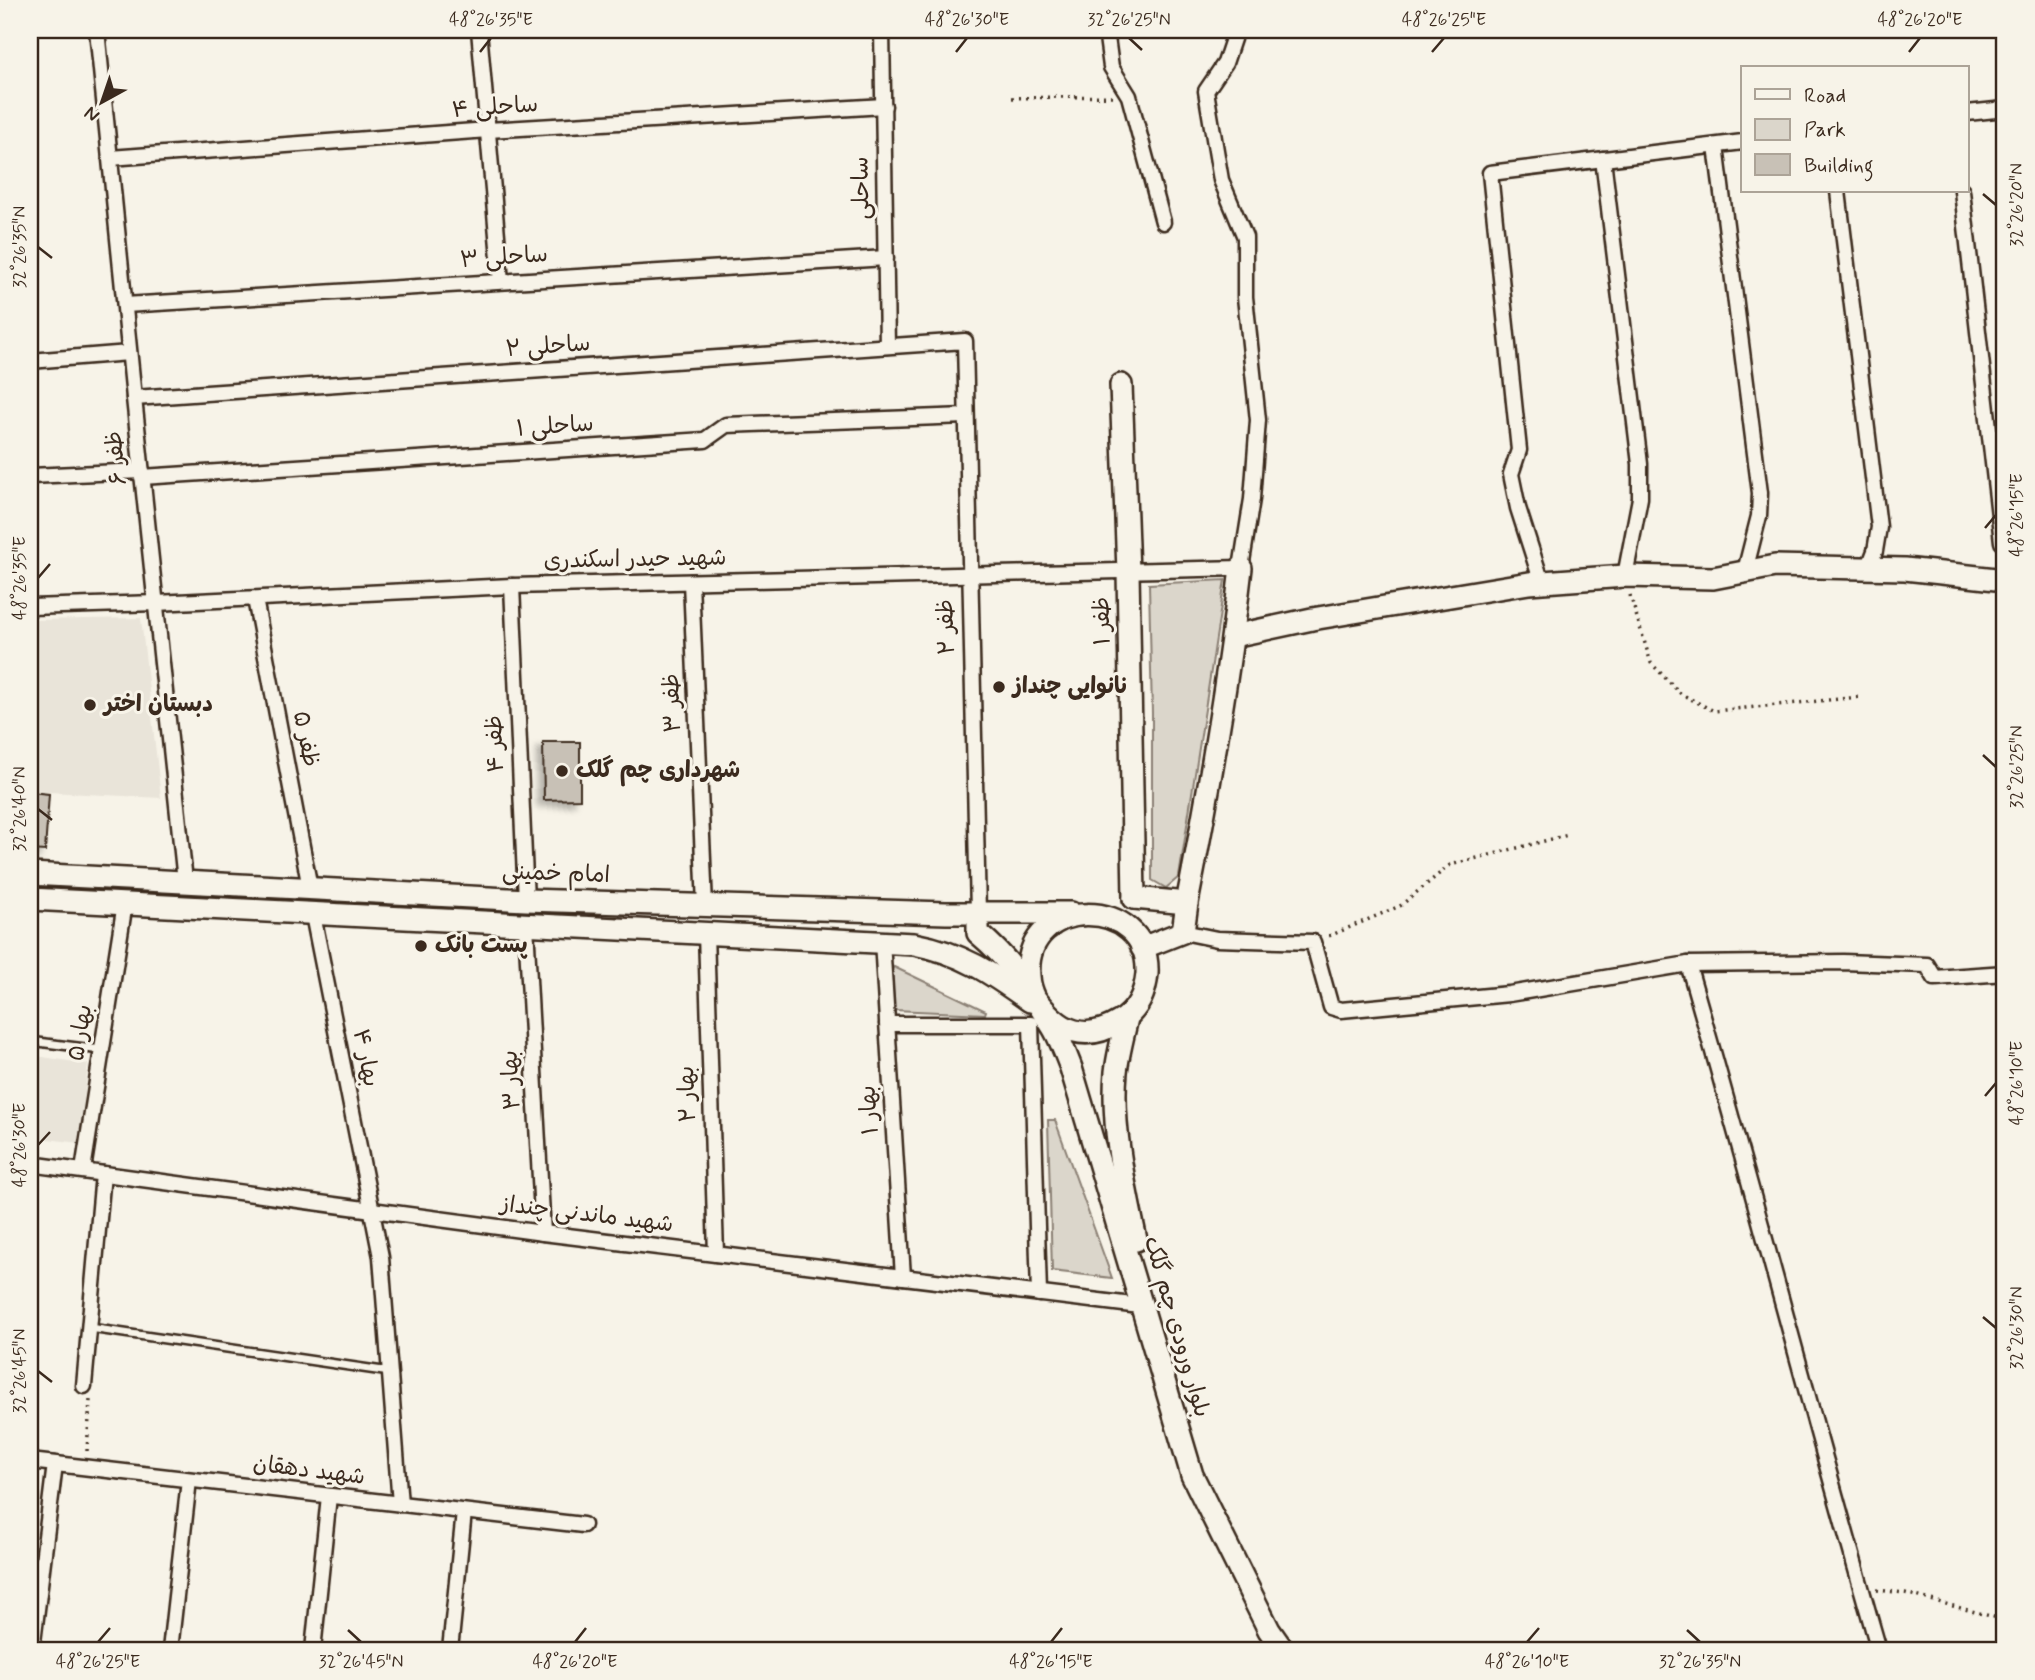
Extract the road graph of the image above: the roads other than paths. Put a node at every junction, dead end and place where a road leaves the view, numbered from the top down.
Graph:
1 (97, 30) edge
2 (479, 30) edge
3 (882, 30) edge
4 (1106, 30) edge
5 (1236, 30) edge
6 (884, 106) junction
7 (2005, 109) edge
8 (1968, 113) edge
9 (488, 131) junction
10 (1741, 142) edge
11 (1716, 146) junction
12 (110, 158) junction
13 (1603, 159) junction
14 (1838, 192) edge
15 (1962, 192) edge
16 (1163, 222) dead end
17 (886, 258) junction
18 (501, 281) junction
19 (125, 305) junction
20 (965, 341) joint
21 (887, 346) junction
22 (129, 354) junction
23 (30, 361) edge
24 (1121, 385) dead end
25 (134, 398) junction
26 (967, 416) junction
27 (142, 474) junction
28 (30, 476) edge
29 (2002, 542) dead end
30 (1241, 568) junction
31 (1868, 569) junction
32 (1128, 572) junction
33 (1745, 572) junction
34 (969, 575) junction
35 (1625, 576) junction
36 (2005, 580) edge
37 (691, 582) junction
38 (1542, 583) junction
39 (512, 586) junction
40 (255, 599) junction
41 (156, 603) junction
42 (30, 607) edge
43 (1233, 636) junction
44 (30, 874) edge
45 (87, 878) junction
46 (185, 881) junction
47 (310, 888) junction
48 (1134, 898) junction
49 (30, 899) edge
50 (526, 900) junction
51 (86, 902) junction
52 (1187, 903) junction
53 (125, 904) junction
54 (705, 906) junction
55 (978, 913) junction
56 (1080, 914) junction
57 (313, 915) junction
58 (1117, 920) junction
59 (526, 925) junction
60 (1183, 932) junction
61 (706, 933) junction
62 (882, 941) junction
63 (1142, 948) junction
64 (1688, 964) junction
65 (2005, 973) edge
66 (1041, 1009) junction
67 (1126, 1018) junction
68 (887, 1024) junction
69 (30, 1041) edge
70 (101, 1050) junction
71 (1116, 1107) junction
72 (1084, 1116) junction
73 (30, 1164) edge
74 (83, 1170) junction
75 (103, 1174) junction
76 (372, 1210) junction
77 (543, 1233) junction
78 (716, 1254) junction
79 (903, 1277) junction
80 (1039, 1294) junction
81 (1140, 1306) junction
82 (89, 1328) junction
83 (390, 1372) junction
84 (84, 1386) road end
85 (30, 1461) edge
86 (55, 1464) junction
87 (189, 1480) junction
88 (329, 1496) junction
89 (400, 1504) junction
90 (464, 1512) junction
91 (583, 1525) dead end
92 (32, 1650) edge
93 (170, 1650) edge
94 (313, 1650) edge
95 (450, 1650) edge
96 (1283, 1650) edge
97 (1297, 1650) edge
98 (1879, 1650) edge

1 - 12 street, ظفر ۶
2 - 9 street
3 - 6 street, ساحلی
4 - 16 street
5 - 30 street
6 - 9 street, ساحلی ۴
6 - 17 street, ساحلی
7 - 8 street
9 - 12 street, ساحلی ۴
9 - 18 street
10 - 11 street
11 - 13 street
11 - 33 street
12 - 19 street, ظفر ۶
13 - 35 street
13 - 38 street
14 - 31 street
15 - 29 street
17 - 18 street, ساحلی ۳
17 - 21 street, ساحلی
18 - 19 street, ساحلی ۳
19 - 22 street, ظفر ۶
20 - 21 street, ساحلی ۲
20 - 26 street, ظفر ۲
21 - 25 street, ساحلی ۲
22 - 23 street
22 - 25 street, ظفر ۶
24 - 32 street, ظفر ۱
25 - 27 street, ظفر ۶
26 - 27 street, ساحلی ۱
26 - 34 street, ظفر ۲
27 - 28 street, ساحلی ۱
27 - 41 street, ظفر ۶
30 - 32 street, شهید حیدر اسکندری
30 - 43 street
31 - 33 street
31 - 36 street
32 - 34 street, شهید حیدر اسکندری
32 - 48 street, ظفر ۱
33 - 35 street
34 - 37 street, شهید حیدر اسکندری
34 - 55 street, ظفر ۲
35 - 38 street
37 - 39 street, شهید حیدر اسکندری
37 - 54 street, ظفر ۳
38 - 43 street
39 - 40 street, شهید حیدر اسکندری
39 - 50 street, ظفر ۴
40 - 41 street, شهید حیدر اسکندری
40 - 47 street, ظفر ۵
41 - 42 street, شهید حیدر اسکندری
41 - 46 street, ظفر ۶
43 - 52 street
44 - 45 street, امام خمینی
45 - 46 street, امام خمینی
45 - 51 street
46 - 47 street, امام خمینی
47 - 50 street, امام خمینی
48 - 52 street
48 - 58 street
49 - 51 street
50 - 54 street, امام خمینی
50 - 59 street
51 - 53 street
52 - 60 street
53 - 57 street
53 - 70 street, بهار ۵
54 - 55 street, امام خمینی
55 - 56 street, امام خمینی
55 - 66 street
56 - 58 street
56 - 66 street
57 - 59 street
57 - 76 street, بهار ۴
58 - 63 street
59 - 61 street
59 - 77 street, بهار ۳
60 - 63 street
60 - 64 street
61 - 62 street
61 - 78 street, بهار ۲
62 - 66 street
62 - 68 street, بهار ۱
63 - 67 street
64 - 65 street
64 - 98 street
66 - 67 street
66 - 72 street, بلوار ورودی چم گلک
67 - 71 street, بلوار ورودی چم گلک
68 - 79 street, بهار ۱
68 - 80 street
69 - 70 lane
70 - 74 street, بهار ۵
71 - 72 street
71 - 97 street, بلوار ورودی چم گلک
72 - 81 street, بلوار ورودی چم گلک
73 - 74 street, شهید ماندنی چنداز
74 - 75 street, شهید ماندنی چنداز
75 - 76 street, شهید ماندنی چنداز
75 - 82 street
76 - 77 street, شهید ماندنی چنداز
76 - 83 street, بهار ۴
77 - 78 street, شهید ماندنی چنداز
78 - 79 street, شهید ماندنی چنداز
79 - 80 street, شهید ماندنی چنداز
80 - 81 street, شهید ماندنی چنداز
81 - 96 street, بلوار ورودی چم گلک
82 - 83 lane
82 - 84 street
83 - 89 street, بهار ۴
85 - 86 street, شهید دهقان
86 - 87 street, شهید دهقان
86 - 92 street
87 - 88 street, شهید دهقان
87 - 93 street
88 - 89 street, شهید دهقان
88 - 94 street
89 - 90 street, شهید دهقان
90 - 91 street, شهید دهقان
90 - 95 street

